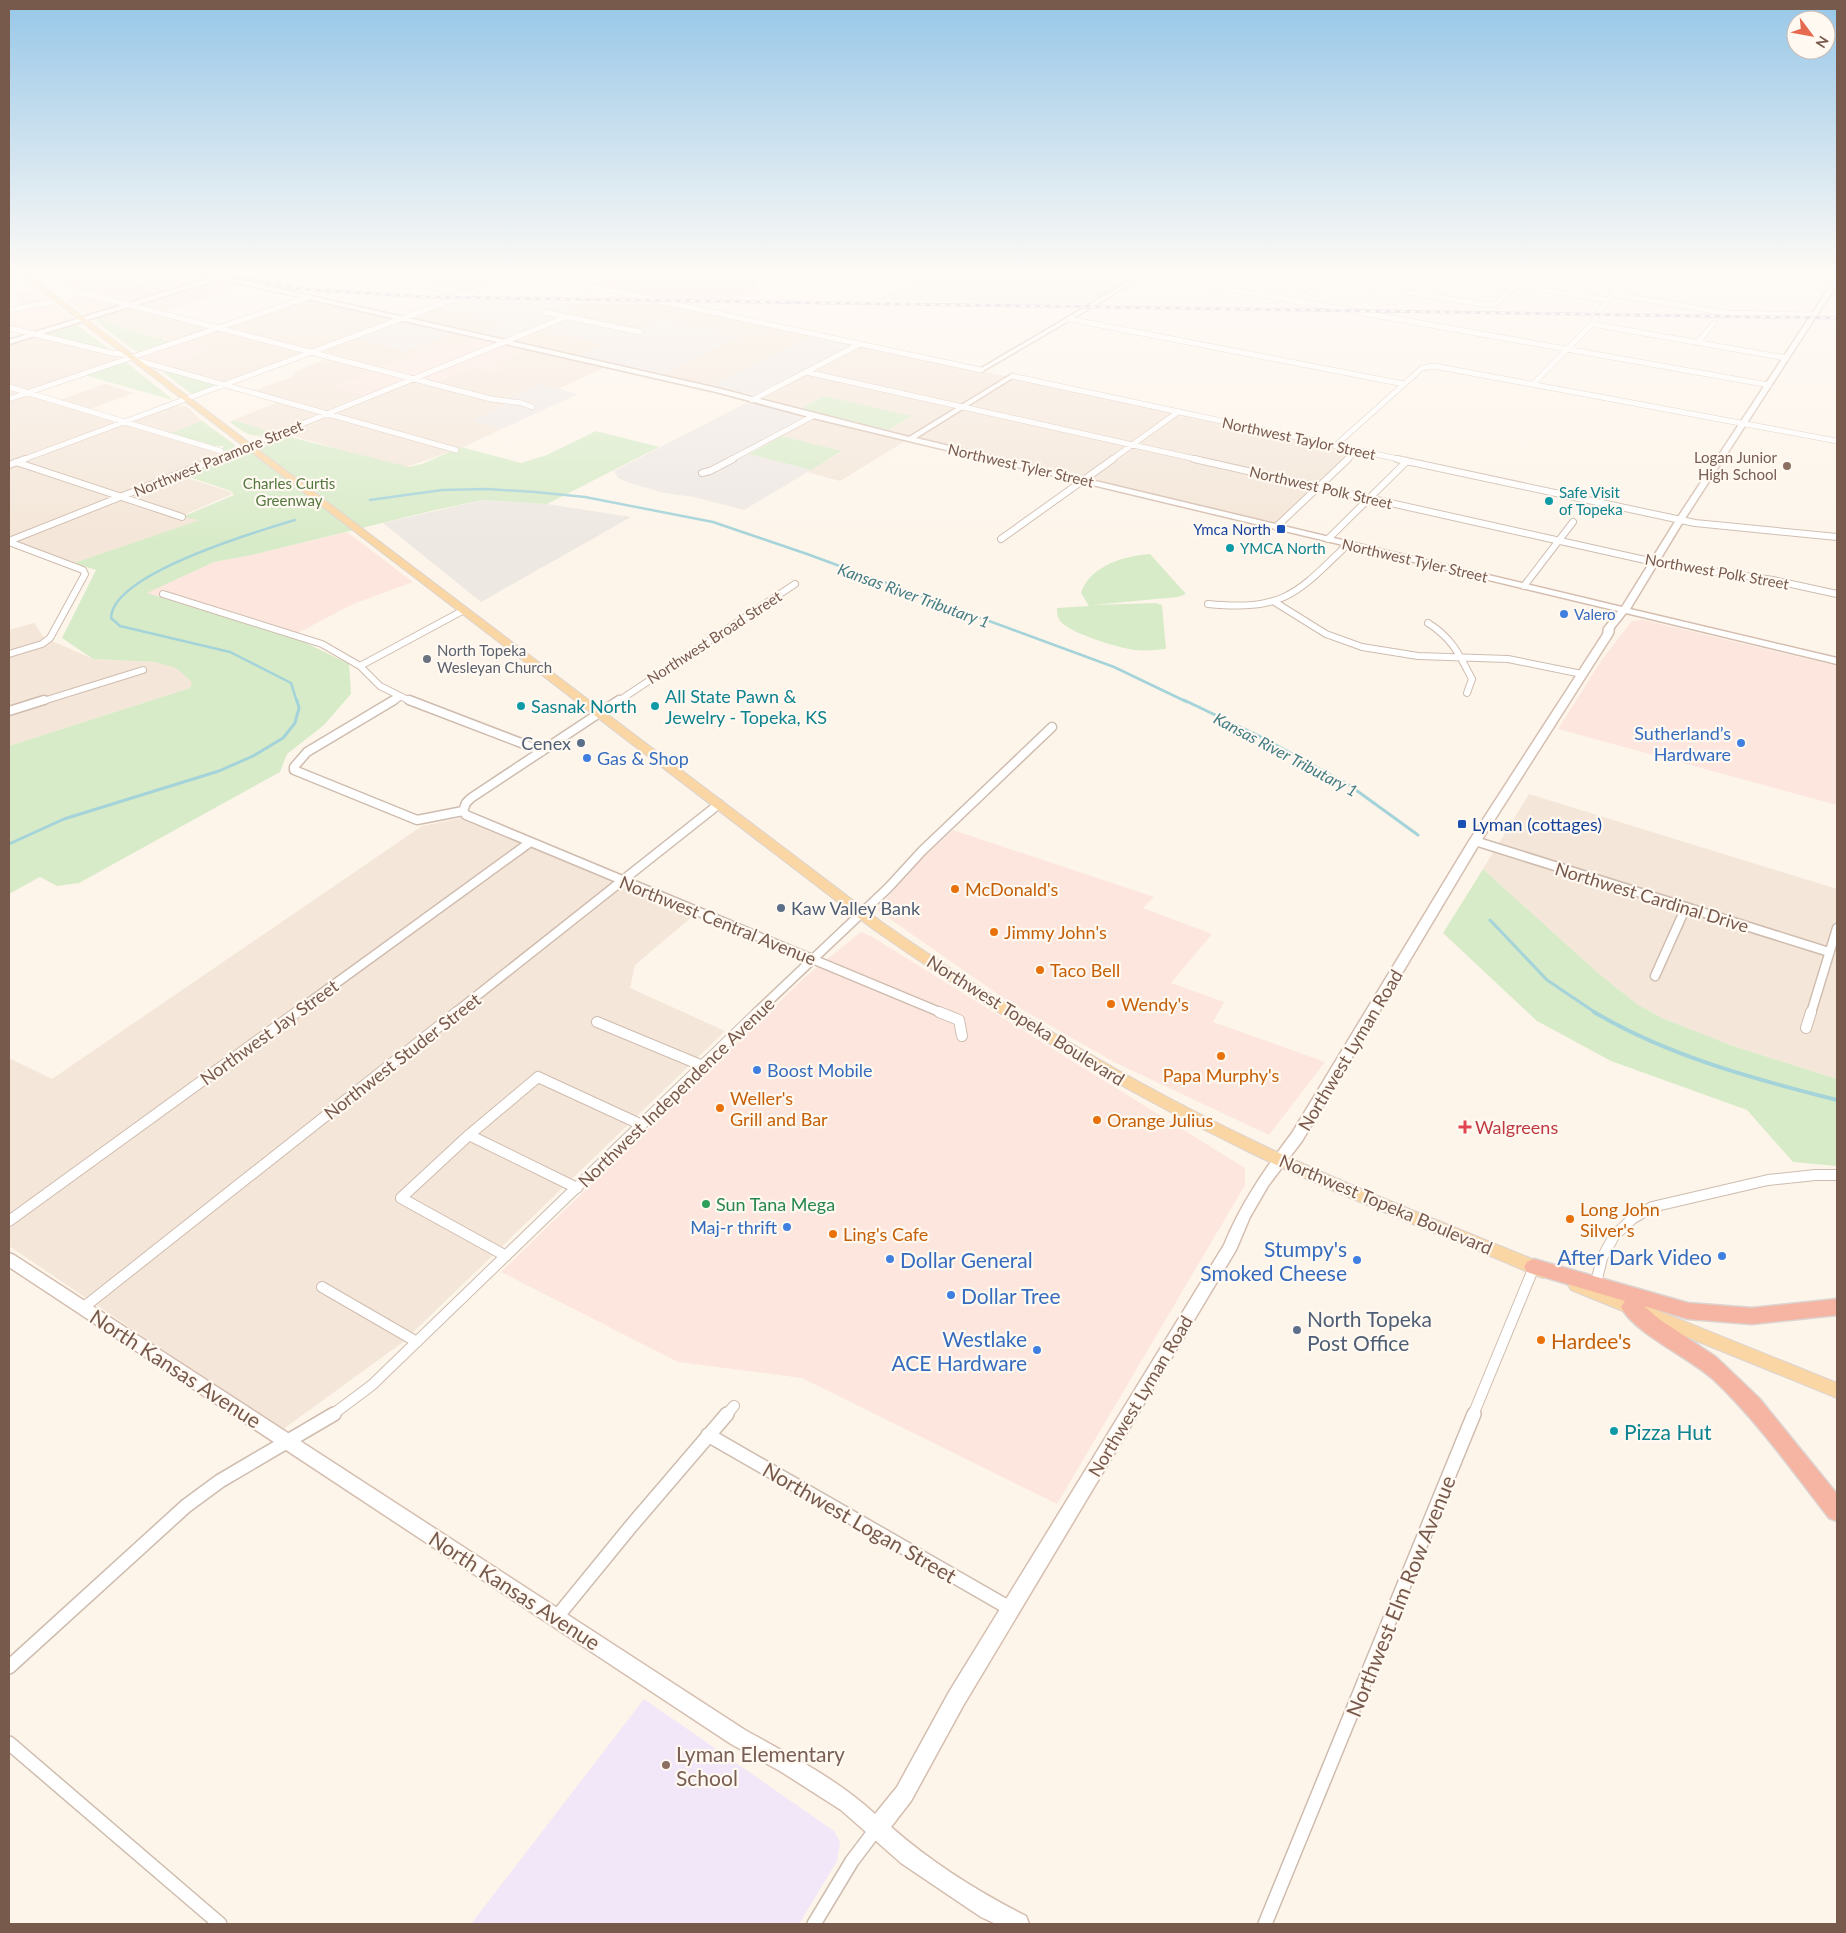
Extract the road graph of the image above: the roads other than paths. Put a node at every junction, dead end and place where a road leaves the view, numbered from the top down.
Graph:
1 (114, 363) edge
2 (140, 363) edge
3 (152, 363) edge
4 (284, 363) edge
5 (357, 363) edge
6 (451, 363) edge
7 (599, 363) edge
8 (823, 363) edge
9 (949, 363) edge
10 (993, 363) edge
11 (1297, 363) edge
12 (1554, 363) edge
13 (1647, 363) edge
14 (1783, 363) edge
15 (981, 370) junction
16 (806, 372) junction
17 (1012, 376) junction
18 (414, 378) junction
19 (1534, 383) junction
20 (1404, 384) junction
21 (1769, 385) junction
22 (224, 386) junction
23 (9, 387) edge
24 (27, 393) junction
25 (9, 399) edge
26 (186, 399) junction
27 (752, 400) junction
28 (962, 406) junction
29 (532, 407) dead end
30 (1178, 412) junction
31 (327, 414) junction
32 (813, 416) junction
33 (126, 422) junction
34 (1744, 423) junction
35 (910, 439) junction
36 (1837, 440) edge
37 (1133, 445) junction
38 (1336, 445) junction
39 (248, 446) junction
40 (456, 450) dead end
41 (1358, 450) junction
42 (222, 451) dead end
43 (9, 460) edge
44 (1408, 461) junction
45 (17, 462) junction
46 (9, 465) edge
47 (702, 472) dead end
48 (1085, 480) junction
49 (1319, 487) junction
50 (122, 497) junction
51 (1370, 498) junction
52 (182, 517) dead end
53 (1680, 520) junction
54 (1573, 522) dead end
55 (1276, 527) junction
56 (1837, 537) edge
57 (1001, 539) dead end
58 (1328, 539) junction
59 (1558, 540) junction
60 (9, 541) edge
61 (1348, 544) junction
62 (1655, 562) junction
63 (795, 584) dead end
64 (1524, 586) junction
65 (163, 594) dead end
66 (1837, 594) edge
67 (1273, 601) junction
68 (1208, 604) dead end
69 (464, 610) junction
70 (1623, 611) junction
71 (1428, 623) dead end
72 (9, 654) edge
73 (1460, 656) junction
74 (1837, 661) edge
75 (360, 666) junction
76 (143, 670) dead end
77 (1582, 674) junction
78 (1467, 693) dead end
79 (400, 697) junction
80 (9, 711) edge
81 (599, 713) junction
82 (1052, 727) dead end
83 (542, 751) junction
84 (719, 804) junction
85 (464, 811) junction
86 (1475, 841) junction
87 (529, 843) junction
88 (622, 881) junction
89 (1686, 907) junction
90 (862, 912) junction
91 (1837, 928) edge
92 (1830, 952) junction
93 (813, 958) junction
94 (1654, 976) dead end
95 (597, 1022) dead end
96 (1806, 1028) dead end
97 (962, 1036) dead end
98 (702, 1066) junction
99 (642, 1125) junction
100 (469, 1136) junction
101 (1280, 1160) junction
102 (1837, 1175) edge
103 (577, 1188) junction
104 (9, 1221) edge
105 (506, 1256) junction
106 (9, 1259) edge
107 (1534, 1267) junction
108 (322, 1287) dead end
109 (1594, 1288) junction
110 (1837, 1306) edge
111 (84, 1307) junction
112 (1631, 1307) junction
113 (417, 1342) junction
114 (1837, 1391) edge
115 (734, 1406) dead end
116 (708, 1435) junction
117 (288, 1442) junction
118 (1837, 1511) edge
119 (1011, 1609) junction
120 (556, 1618) junction
121 (9, 1667) edge
122 (9, 1743) edge
123 (877, 1828) junction
124 (220, 1924) edge
125 (814, 1924) edge
126 (1018, 1924) edge
127 (1265, 1924) edge

1 - 24 street
2 - 26 main road, Northwest Topeka Boulevard
3 - 22 street
4 - 22 street
5 - 18 street
6 - 18 street, Northwest Paramore Street
7 - 27 main road, Northwest Tyler Street
8 - 16 street
9 - 15 street, Northwest Taylor Street
10 - 15 main road
11 - 20 street
12 - 19 street
13 - 21 street
14 - 21 main road, Northwest Lyman Road
15 - 17 main road, Northwest Taylor Street
16 - 27 street
16 - 28 street, Northwest Polk Street
17 - 28 main road
17 - 30 street, Northwest Taylor Street
18 - 29 street
18 - 31 street, Northwest Paramore Street
19 - 20 street
19 - 34 street
20 - 38 street
21 - 34 main road, Northwest Lyman Road
22 - 26 street
22 - 31 street
23 - 24 street
24 - 25 street
24 - 33 street
26 - 33 street
26 - 39 main road, Northwest Topeka Boulevard
27 - 32 main road, Northwest Tyler Street
28 - 35 main road
28 - 37 street, Northwest Polk Street
30 - 37 street
30 - 38 street, Northwest Taylor Street
31 - 39 street, Northwest Paramore Street
31 - 40 street
32 - 35 main road, Northwest Tyler Street
32 - 47 street
33 - 42 street
33 - 45 street
34 - 36 street
34 - 53 main road, Northwest Lyman Road
35 - 48 main road, Northwest Tyler Street
37 - 48 street
37 - 49 street, Northwest Polk Street
38 - 41 street, Northwest Taylor Street
39 - 50 street, Northwest Paramore Street
39 - 69 main road, Northwest Topeka Boulevard
41 - 44 street, Northwest Taylor Street
41 - 49 street
43 - 45 street
44 - 51 street
44 - 53 street, Northwest Taylor Street
45 - 46 street
45 - 50 street
48 - 55 main road, Northwest Tyler Street
48 - 57 street
49 - 51 street, Northwest Polk Street
49 - 55 street
50 - 52 street
50 - 60 street, Northwest Paramore Street
51 - 58 street
51 - 59 street, Northwest Polk Street
53 - 56 street, Northwest Taylor Street
53 - 62 main road, Northwest Lyman Road
54 - 59 street
55 - 58 main road, Northwest Tyler Street
58 - 61 main road, Northwest Tyler Street
59 - 62 street, Northwest Polk Street
59 - 64 street
60 - 72 street
61 - 64 main road, Northwest Tyler Street
61 - 67 street
62 - 66 street, Northwest Polk Street
62 - 70 main road, Northwest Lyman Road
63 - 81 street, Northwest Broad Street
64 - 70 main road, Northwest Tyler Street
65 - 75 street
67 - 68 street
67 - 73 street
69 - 75 street
69 - 81 main road, Northwest Topeka Boulevard
70 - 74 main road, Northwest Tyler Street
70 - 77 main road, Northwest Lyman Road
71 - 73 street
73 - 77 street
73 - 78 street
75 - 79 street
76 - 80 street
77 - 86 main road, Northwest Lyman Road
79 - 83 street
79 - 85 street
81 - 83 street, Northwest Broad Street
81 - 84 main road, Northwest Topeka Boulevard
82 - 90 street, Northwest Independence Avenue
83 - 85 street, Northwest Broad Street
84 - 88 street, Northwest Studer Street
84 - 90 main road, Northwest Topeka Boulevard
85 - 87 street, Northwest Central Avenue
86 - 89 street, Northwest Cardinal Drive
86 - 101 main road, Northwest Lyman Road
87 - 88 street, Northwest Central Avenue
87 - 104 street, Northwest Jay Street
88 - 93 street, Northwest Central Avenue
88 - 111 street, Northwest Studer Street
89 - 92 street, Northwest Cardinal Drive
89 - 94 street
90 - 93 street, Northwest Independence Avenue
90 - 101 main road, Northwest Topeka Boulevard
91 - 92 street
92 - 96 street
93 - 97 street, Northwest Central Avenue
93 - 98 street, Northwest Independence Avenue
95 - 98 street
98 - 99 street, Northwest Independence Avenue
99 - 100 street
99 - 103 street, Northwest Independence Avenue
100 - 103 street
100 - 105 street
101 - 107 main road, Northwest Topeka Boulevard
101 - 119 main road, Northwest Lyman Road
102 - 109 street
103 - 105 street, Northwest Independence Avenue
105 - 113 street, Northwest Independence Avenue
106 - 111 main road, North Kansas Avenue
107 - 109 highway
107 - 127 street, Northwest Elm Row Avenue
108 - 113 street
109 - 110 highway
109 - 112 main road
111 - 117 main road, North Kansas Avenue
112 - 114 main road
112 - 118 highway
113 - 117 street, Northwest Independence Avenue
115 - 116 street
116 - 119 street, Northwest Logan Street
116 - 120 street
117 - 120 main road, North Kansas Avenue
117 - 121 street, Northwest Independence Avenue
119 - 123 main road, Northwest Lyman Road
120 - 123 main road, North Kansas Avenue
122 - 124 street
123 - 125 street
123 - 126 main road, North Kansas Avenue

